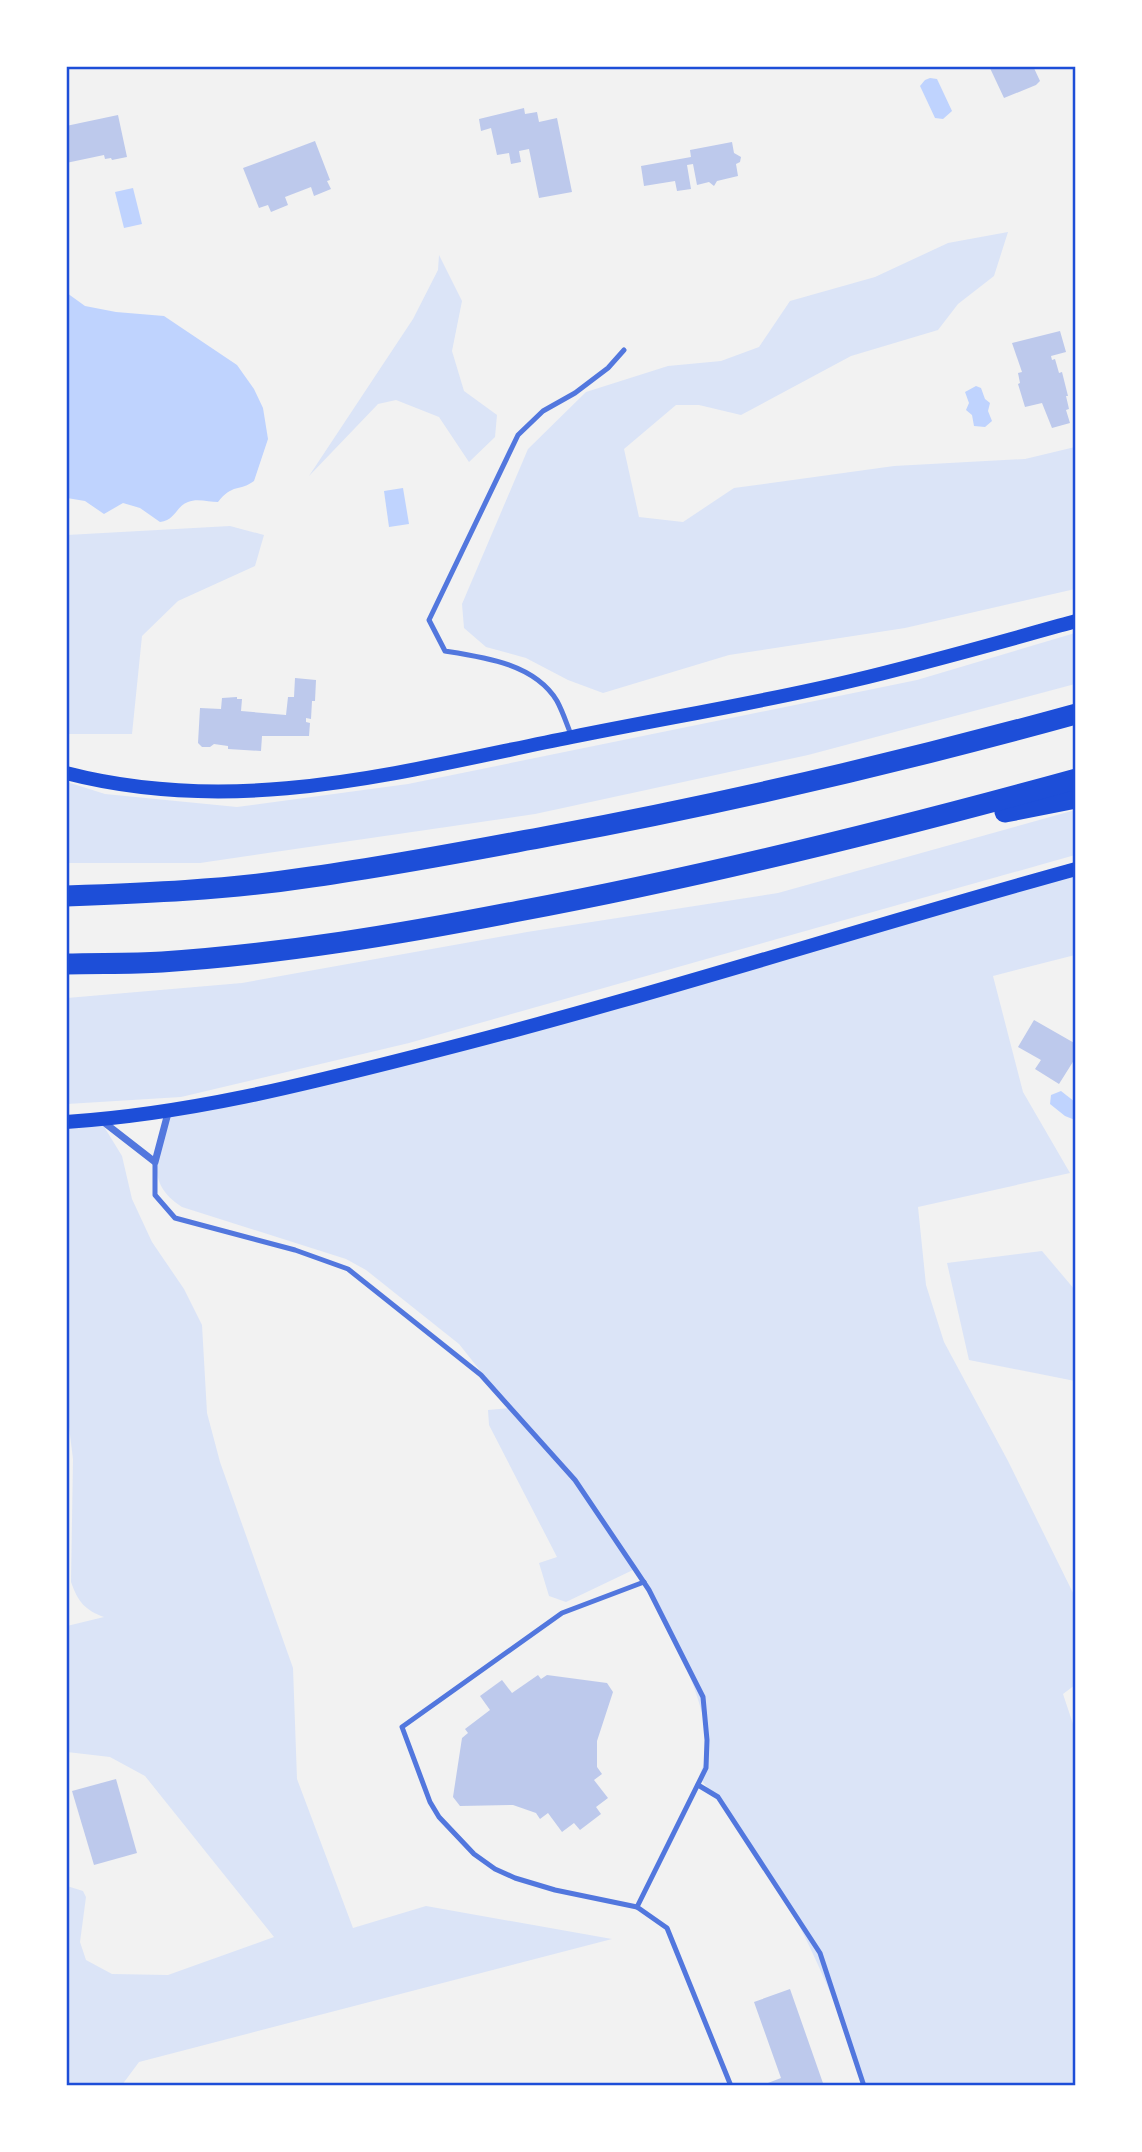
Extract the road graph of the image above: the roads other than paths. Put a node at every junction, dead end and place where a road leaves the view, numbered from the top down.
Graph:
1 (624, 350) dead end
2 (1076, 621) edge
3 (1076, 714) edge
4 (572, 737) junction
5 (66, 773) edge
6 (1076, 779) edge
7 (1076, 798) edge
8 (797, 852) junction
9 (1076, 869) edge
10 (66, 895) edge
11 (66, 964) edge
12 (168, 1112) junction
13 (101, 1120) junction
14 (66, 1122) edge
15 (155, 1162) junction
16 (644, 1582) junction
17 (698, 1785) junction
18 (637, 1907) junction
19 (731, 2085) edge
20 (864, 2085) edge

1 - 4 lane
2 - 4 main road
3 - 10 highway
4 - 5 main road
6 - 8 highway
7 - 8 highway
8 - 11 highway
9 - 12 main road
12 - 13 main road
12 - 15 street
13 - 14 main road
13 - 15 street
15 - 16 lane
16 - 17 lane
16 - 18 lane
17 - 18 lane
17 - 20 lane
18 - 19 lane

